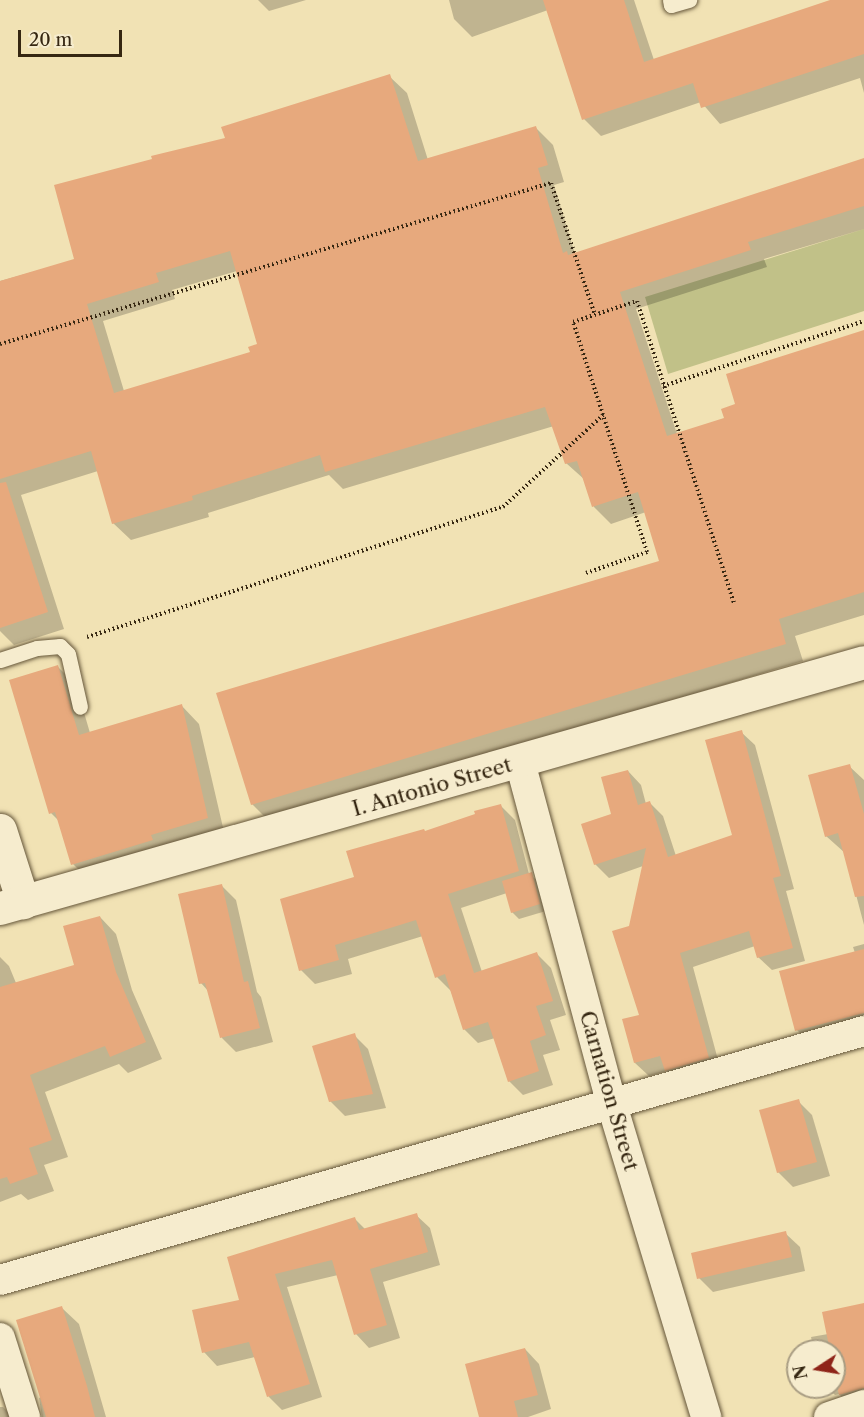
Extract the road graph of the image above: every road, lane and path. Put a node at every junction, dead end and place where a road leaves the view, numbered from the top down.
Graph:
1 (670, 0) edge
2 (689, 0) edge
3 (595, 315) junction
4 (864, 321) edge
5 (0, 344) edge
6 (663, 386) junction
7 (603, 415) junction
8 (586, 573) dead end
9 (734, 604) dead end
10 (60, 646) junction
11 (0, 660) edge
12 (864, 662) edge
13 (80, 707) dead end
14 (520, 762) junction
15 (0, 830) edge
16 (12, 905) edge
17 (864, 1031) edge
18 (612, 1105) junction
19 (0, 1280) edge
20 (0, 1338) edge
21 (864, 1405) edge
22 (25, 1417) edge
23 (706, 1417) edge
24 (829, 1417) edge

1 - 2 lane
3 - 5 path
3 - 6 path
3 - 7 path
4 - 6 path
6 - 9 path
7 - 8 path
7 - 10 path
10 - 11 lane
10 - 13 lane
12 - 14 street, I. Antonio Street
14 - 16 street, I. Antonio Street
14 - 18 street, Carnation Street
15 - 16 street
17 - 18 street
18 - 19 street
18 - 23 street, Carnation Street
20 - 22 street
21 - 24 street

